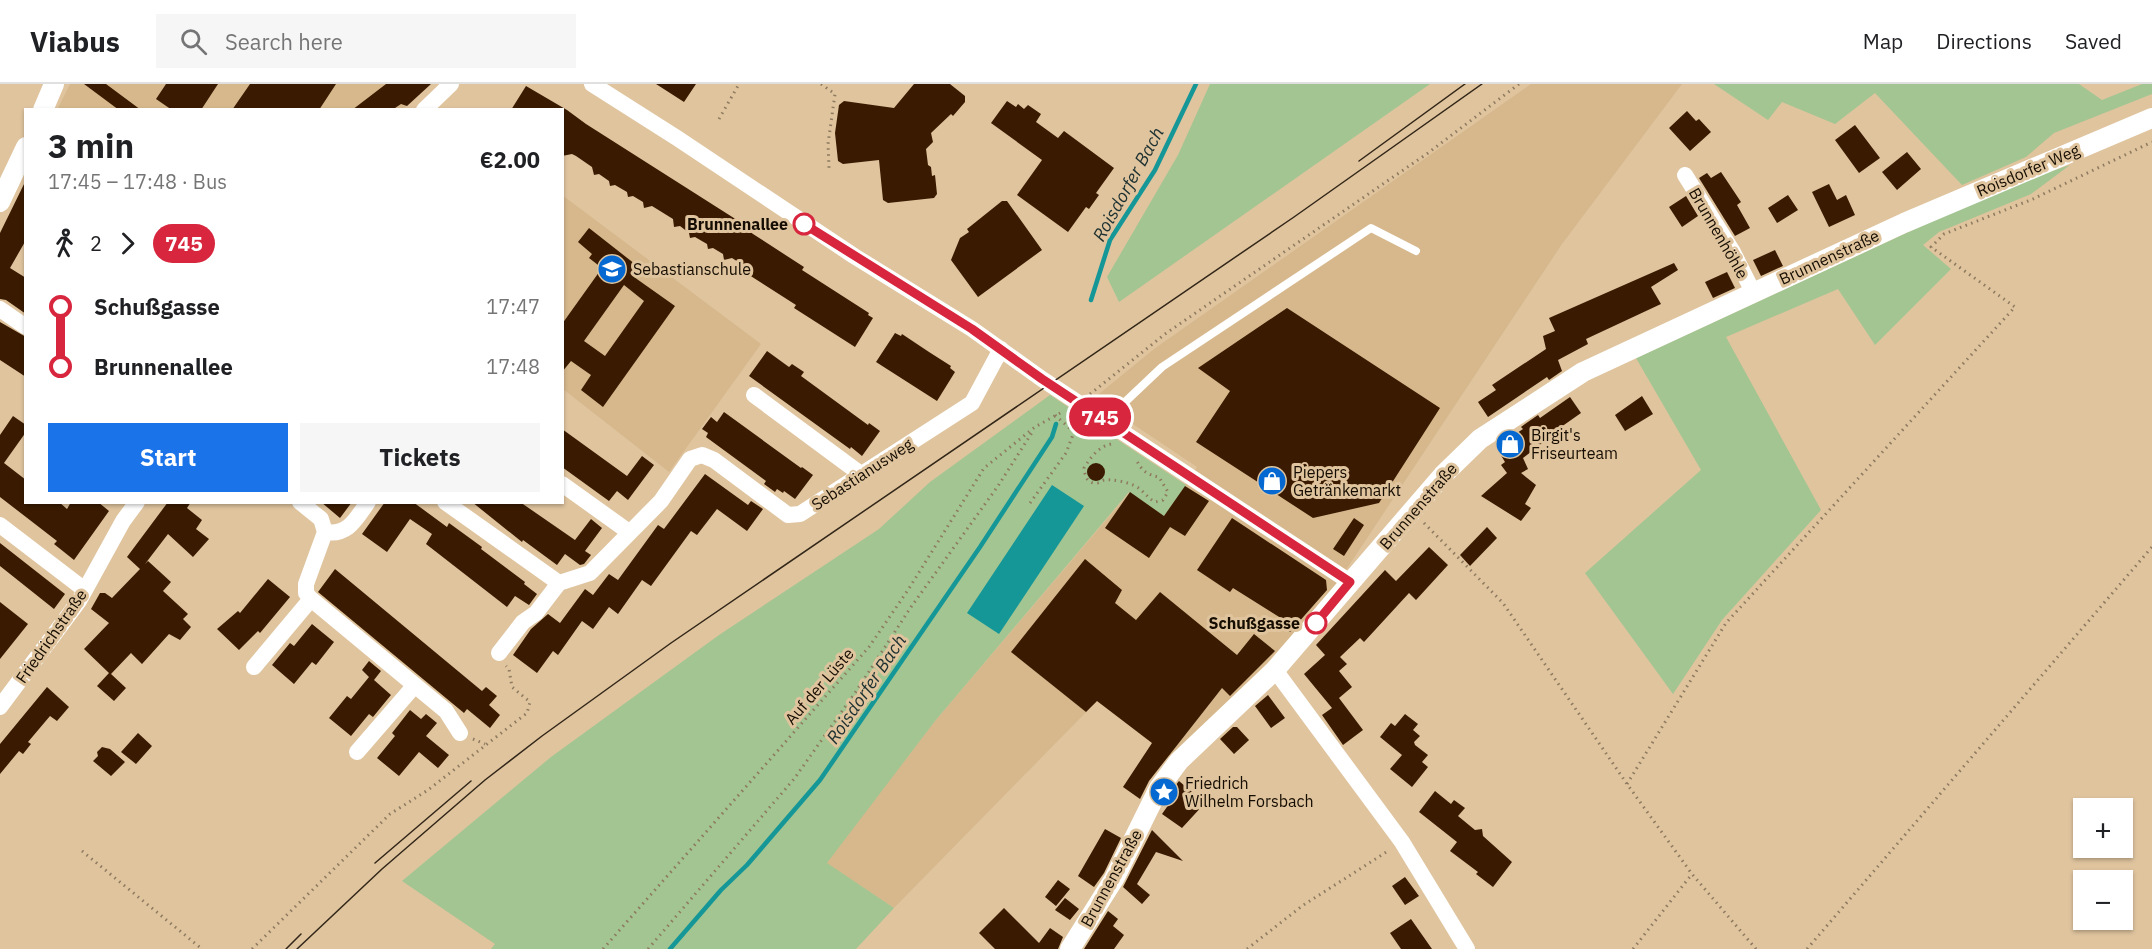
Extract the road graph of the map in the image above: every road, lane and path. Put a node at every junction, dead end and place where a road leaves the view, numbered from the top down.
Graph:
1 (54, 84) edge
2 (451, 84) edge
3 (592, 84) edge
4 (739, 84) edge
5 (821, 84) edge
6 (1519, 84) edge
7 (44, 108) edge
8 (426, 108) edge
9 (2152, 118) edge
10 (719, 119) dead end
11 (2152, 142) edge
12 (24, 151) edge
13 (829, 168) dead end
14 (1685, 175) dead end
15 (0, 202) edge
16 (1904, 223) joint
17 (1416, 251) dead end
18 (1753, 292) junction
19 (0, 309) edge
20 (24, 326) edge
21 (1001, 349) junction
22 (754, 394) dead end
23 (1078, 403) junction
24 (1055, 415) junction
25 (1106, 420) junction
26 (1035, 427) junction
27 (1125, 433) junction
28 (1136, 460) dead end
29 (862, 475) junction
30 (564, 485) edge
31 (1030, 503) dead end
32 (136, 504) edge
33 (302, 504) edge
34 (366, 504) edge
35 (448, 504) edge
36 (1413, 512) junction
37 (0, 525) edge
38 (325, 532) junction
39 (629, 532) junction
40 (2152, 547) edge
41 (1350, 582) junction
42 (559, 583) junction
43 (85, 590) junction
44 (310, 599) junction
45 (499, 653) joint
46 (254, 667) dead end
47 (1275, 670) junction
48 (415, 685) junction
49 (0, 707) edge
50 (460, 733) dead end
51 (357, 752) dead end
52 (1627, 784) junction
53 (1402, 842) junction
54 (82, 851) dead end
55 (1692, 874) junction
56 (202, 949) edge
57 (252, 949) edge
58 (603, 949) edge
59 (648, 949) edge
60 (1070, 949) edge
61 (1247, 949) edge
62 (1467, 949) edge
63 (1633, 949) edge
64 (1756, 949) edge
65 (1807, 949) edge

1 - 7 street
2 - 8 street
3 - 21 street
4 - 10 path
5 - 13 path
6 - 23 path, Auf der Lüste
9 - 16 street, Roisdorfer Weg
11 - 52 path
12 - 15 street
14 - 18 street, Brunnenhöhle
16 - 18 street, Brunnenstraße
17 - 25 lane
18 - 36 street, Brunnenstraße
19 - 20 street
21 - 23 street
21 - 29 street, Sebastianusweg
22 - 29 street
23 - 24 path, Auf der Lüste
23 - 25 street
24 - 26 path, Auf der Lüste
24 - 31 path
25 - 27 street
26 - 58 path, Auf der Lüste
26 - 59 path, Auf der Lüste
27 - 28 path
27 - 41 street
29 - 39 street, Sebastianusweg
30 - 39 street
32 - 43 street, Friedrichstraße
33 - 38 street
34 - 38 street
35 - 42 street
36 - 41 street, Brunnenstraße
36 - 52 path
37 - 43 street
38 - 44 street
39 - 42 street, Sebastianusweg
40 - 65 path
41 - 47 street, Brunnenstraße
42 - 45 street
43 - 49 street, Friedrichstraße
44 - 46 street
44 - 48 street
45 - 57 path
47 - 53 street
47 - 60 street, Brunnenstraße
48 - 50 street
48 - 51 street
52 - 55 path
53 - 61 path
53 - 62 street
54 - 56 path
55 - 63 path
55 - 64 path

